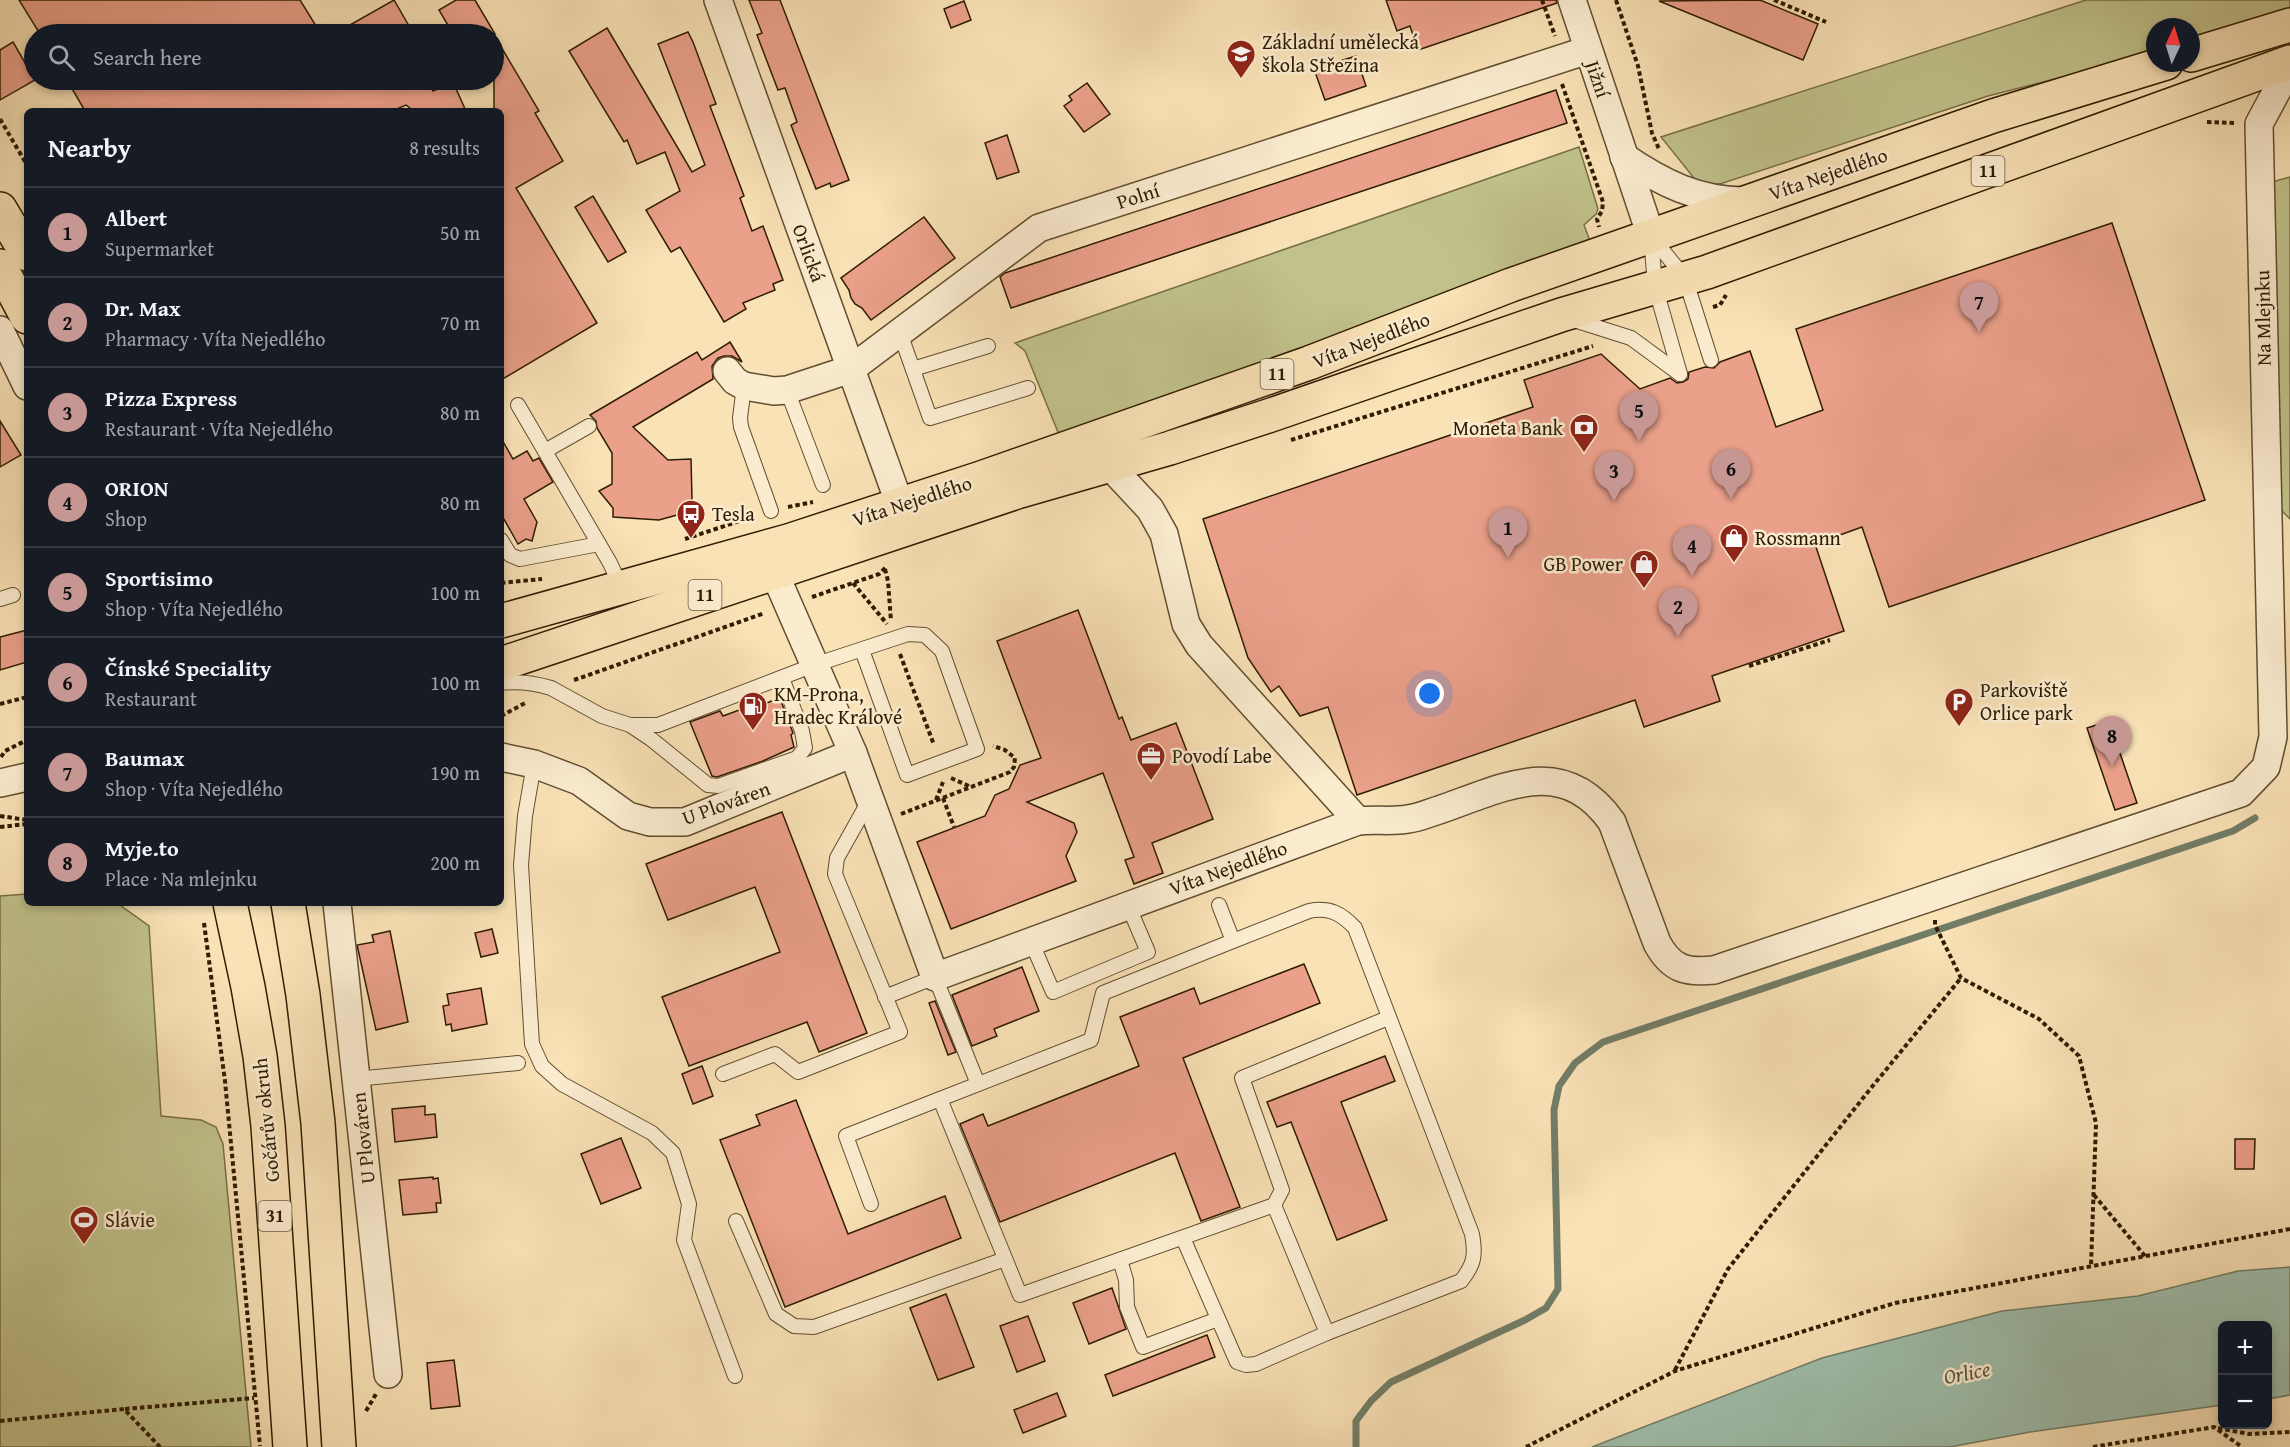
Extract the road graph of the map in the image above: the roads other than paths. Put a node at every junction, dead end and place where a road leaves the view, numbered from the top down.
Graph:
1 (718, 0) edge
2 (1572, 0) edge
3 (2290, 25) edge
4 (1588, 50) junction
5 (2200, 53) edge
6 (2290, 62) edge
7 (2146, 69) edge
8 (2290, 76) edge
9 (1624, 158) junction
10 (1752, 201) junction
11 (0, 209) edge
12 (1651, 236) junction
13 (24, 249) edge
14 (0, 266) edge
15 (1670, 282) junction
16 (24, 311) edge
17 (1561, 315) junction
18 (0, 330) edge
19 (900, 333) junction
20 (988, 346) dead end
21 (1711, 360) dead end
22 (851, 369) junction
23 (912, 369) junction
24 (736, 378) joint
25 (24, 380) edge
26 (1028, 388) dead end
27 (787, 390) junction
28 (518, 405) dead end
29 (589, 426) dead end
30 (545, 451) junction
31 (1109, 465) junction
32 (823, 485) dead end
33 (900, 505) junction
34 (771, 511) dead end
35 (599, 544) junction
36 (504, 545) edge
37 (2279, 547) edge
38 (774, 572) junction
39 (621, 587) junction
40 (504, 620) edge
41 (862, 650) junction
42 (504, 663) edge
43 (814, 665) junction
44 (782, 678) junction
45 (504, 683) edge
46 (630, 725) junction
47 (853, 753) junction
48 (504, 758) edge
49 (534, 764) junction
50 (24, 778) edge
51 (0, 783) edge
52 (874, 811) junction
53 (1358, 821) junction
54 (1128, 905) junction
55 (1219, 905) dead end
56 (288, 906) edge
57 (337, 906) edge
58 (216, 908) edge
59 (1031, 941) junction
60 (1233, 941) junction
61 (935, 977) junction
62 (885, 997) junction
63 (1388, 1018) junction
64 (518, 1063) dead end
65 (723, 1074) dead end
66 (356, 1079) junction
67 (978, 1084) junction
68 (940, 1099) junction
69 (871, 1204) dead end
70 (1274, 1205) junction
71 (736, 1221) dead end
72 (1183, 1238) junction
73 (1005, 1259) junction
74 (1120, 1260) junction
75 (1218, 1319) junction
76 (1327, 1333) junction
77 (388, 1374) road end
78 (735, 1376) dead end
79 (290, 1447) edge
80 (339, 1447) edge

1 - 22 street, Orlická
2 - 4 street, Jižní
3 - 5 main road
4 - 9 street, Jižní
4 - 19 street, Polní
6 - 15 main road, Víta Nejedlého / 11
7 - 10 main road, Víta Nejedlého / 11
8 - 37 street, Na Mlejnku
9 - 10 street
9 - 12 street, Jižní
10 - 12 main road, Víta Nejedlého / 11
11 - 13 main road
12 - 15 lane
12 - 15 lane
12 - 33 main road, Víta Nejedlého / 11
14 - 16 main road
15 - 17 main road, Víta Nejedlého / 11
15 - 17 lane
15 - 21 lane
17 - 31 main road, Víta Nejedlého / 11
18 - 25 street
19 - 22 street, Polní
19 - 23 lane
20 - 23 lane
22 - 27 street, Polní
22 - 33 street, Orlická
23 - 26 lane
24 - 27 street, Polní
24 - 34 lane
27 - 32 lane
28 - 30 lane
29 - 30 lane
30 - 35 lane
31 - 38 main road, Víta Nejedlého / 11
31 - 53 street
33 - 39 main road, Víta Nejedlého / 11
35 - 36 lane
35 - 39 lane
37 - 53 street, Víta Nejedlého
38 - 42 main road, Víta Nejedlého / 11
38 - 43 street
39 - 40 main road, Víta Nejedlého / 11
41 - 41 lane
41 - 43 lane
43 - 44 lane
43 - 47 street
44 - 46 lane
44 - 46 lane
45 - 46 lane
47 - 49 street, U Plováren
47 - 52 street
48 - 49 street, U Plováren
49 - 78 lane
50 - 51 street
52 - 61 street
52 - 62 lane
53 - 54 street, Víta Nejedlého
54 - 59 street, Víta Nejedlého
54 - 59 lane
55 - 60 lane
56 - 80 main road
57 - 66 street, U Plováren
58 - 79 main road, Gočárův okruh / 31
59 - 61 street, Víta Nejedlého
60 - 63 lane
60 - 67 lane
61 - 62 lane
61 - 67 lane
62 - 65 lane
63 - 70 lane
63 - 76 lane
64 - 66 lane
66 - 77 street, U Plováren
67 - 68 lane
68 - 69 lane
68 - 73 lane
70 - 72 lane
70 - 76 lane
71 - 73 lane
72 - 74 lane
72 - 75 lane
73 - 74 lane
74 - 75 lane
75 - 76 lane

